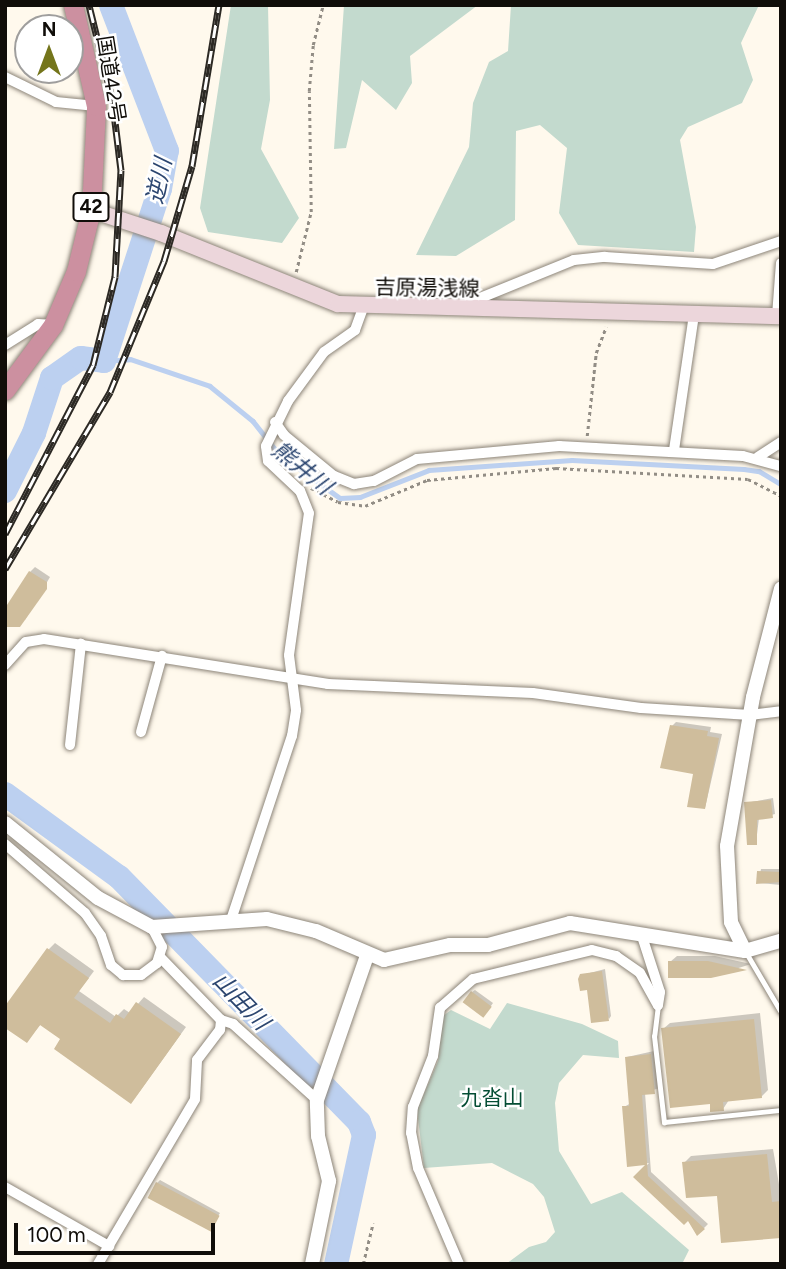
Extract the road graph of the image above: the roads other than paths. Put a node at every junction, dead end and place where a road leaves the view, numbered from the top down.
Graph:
1 (73, 5) edge
2 (5, 77) edge
3 (96, 106) junction
4 (91, 210) junction
5 (781, 241) edge
6 (781, 264) edge
7 (363, 308) junction
8 (445, 310) junction
9 (694, 315) junction
10 (779, 316) edge
11 (53, 325) junction
12 (5, 345) edge
13 (5, 390) edge
14 (275, 422) junction
15 (781, 442) edge
16 (674, 450) junction
17 (758, 457) junction
18 (781, 466) edge
19 (781, 589) edge
20 (82, 644) junction
21 (162, 656) junction
22 (5, 665) edge
23 (291, 679) junction
24 (781, 711) edge
25 (750, 715) junction
26 (141, 732) dead end
27 (70, 745) dead end
28 (5, 823) edge
29 (5, 844) edge
30 (231, 920) junction
31 (152, 926) junction
32 (641, 933) junction
33 (781, 941) edge
34 (745, 951) junction
35 (367, 956) junction
36 (160, 957) junction
37 (658, 1005) junction
38 (781, 1012) edge
39 (221, 1020) junction
40 (317, 1100) junction
41 (781, 1110) edge
42 (5, 1187) edge
43 (108, 1245) junction
44 (98, 1264) edge
45 (312, 1264) edge
46 (459, 1264) edge

1 - 3 highway, 国道42号 / 42
2 - 3 street
3 - 4 highway, 国道42号 / 42
4 - 7 main road, 吉原湯浅線
4 - 11 highway, 国道42号 / 42
5 - 8 street
6 - 10 street
7 - 8 main road, 吉原湯浅線
7 - 14 street
8 - 9 main road, 吉原湯浅線
9 - 10 main road, 吉原湯浅線
9 - 16 street
11 - 12 street
11 - 13 highway, 国道42号 / 42
14 - 16 street
14 - 23 street
15 - 17 street
16 - 17 street
17 - 18 street
19 - 25 street
20 - 21 street
20 - 22 street
20 - 27 street
21 - 23 street
21 - 26 street
23 - 25 street
23 - 30 street
24 - 25 street
25 - 34 street
28 - 31 street
29 - 36 street
30 - 31 street
30 - 35 street
31 - 36 street
32 - 34 street
32 - 35 street
32 - 37 street
33 - 34 street
34 - 38 lane
35 - 40 street
36 - 39 street
37 - 41 lane
37 - 46 street
39 - 40 street
39 - 43 street
40 - 45 street
42 - 43 street
43 - 44 street

